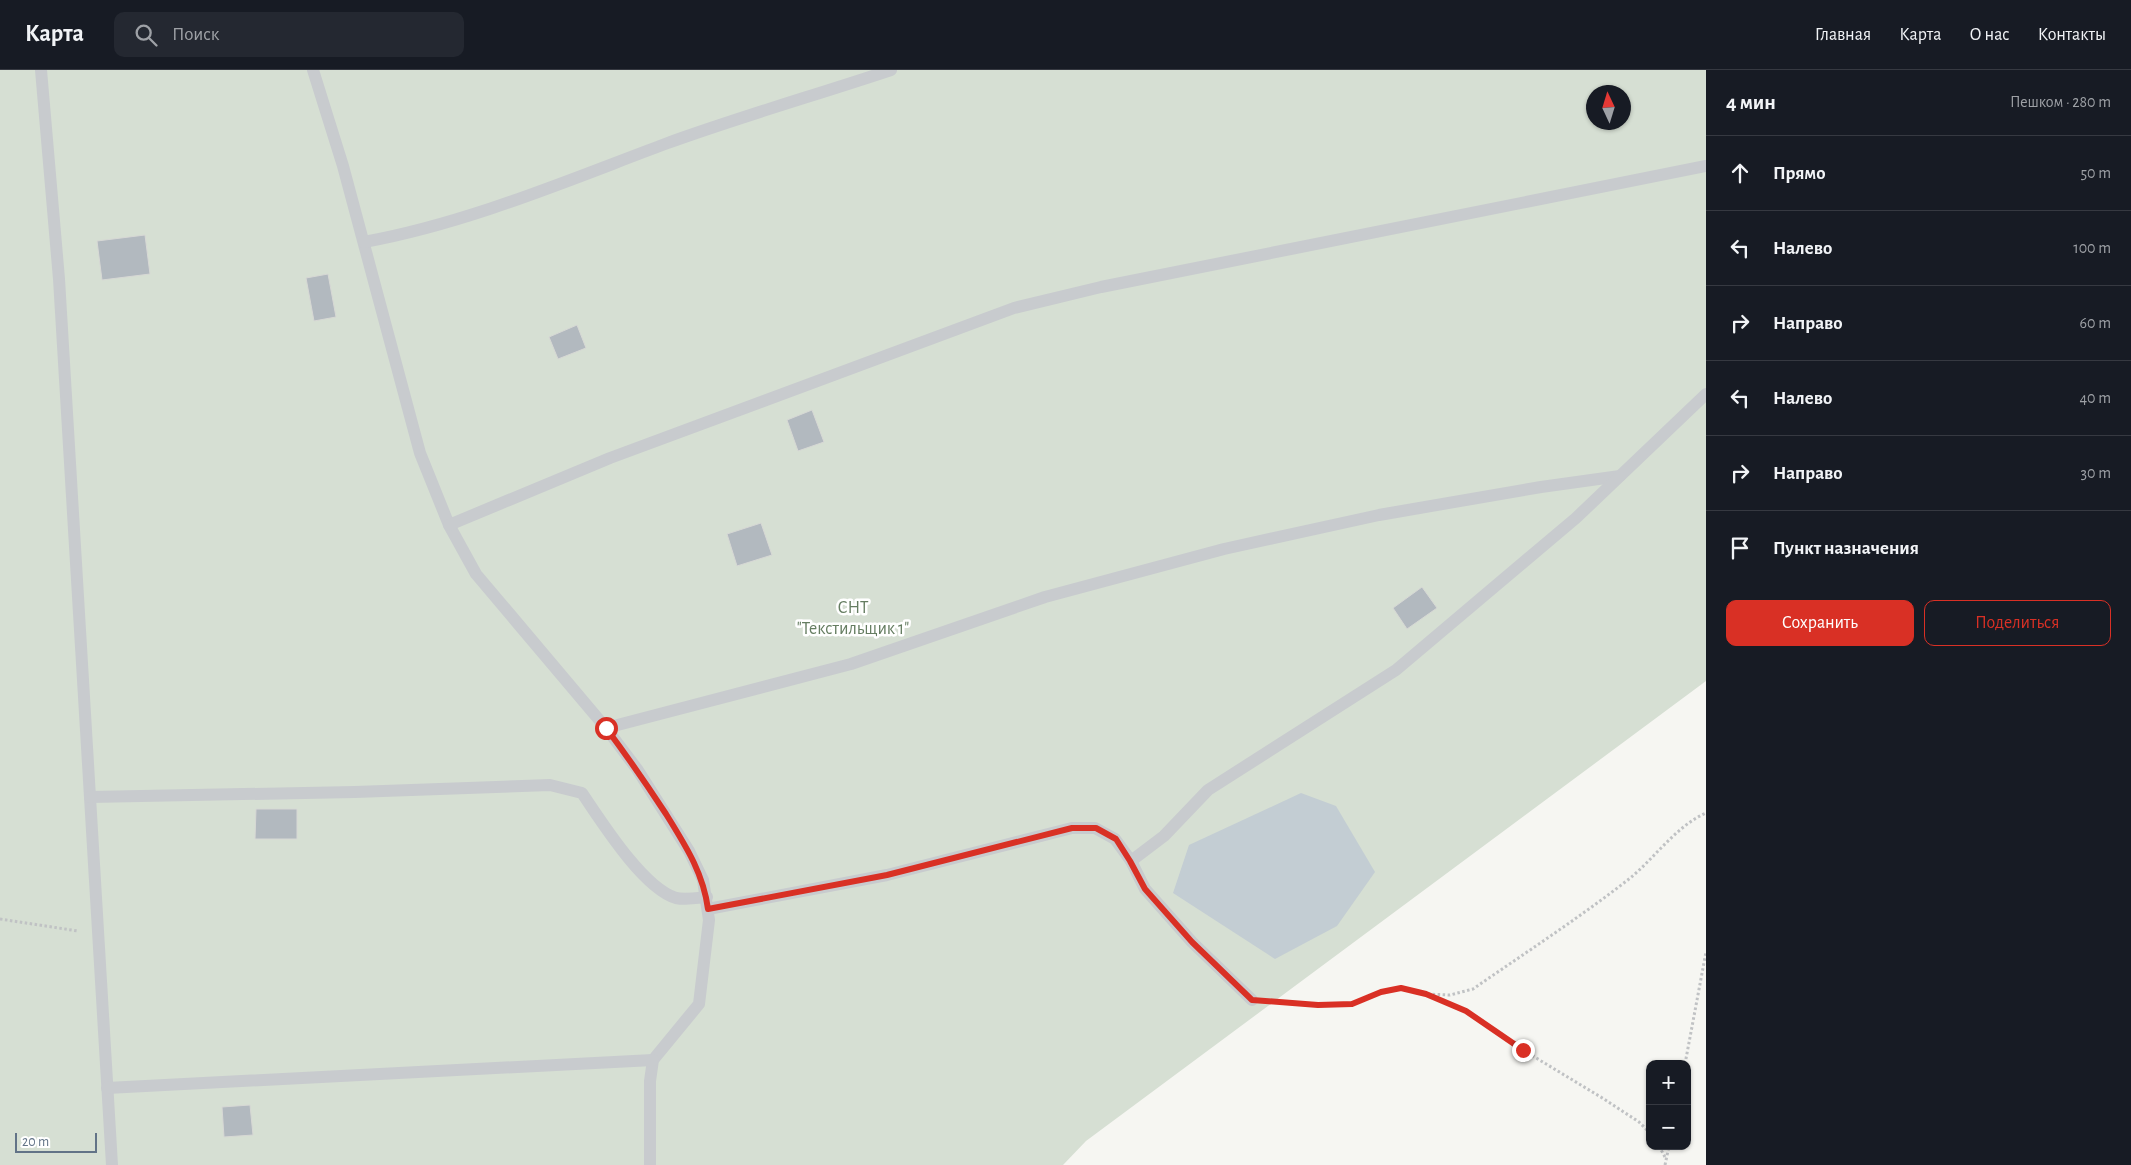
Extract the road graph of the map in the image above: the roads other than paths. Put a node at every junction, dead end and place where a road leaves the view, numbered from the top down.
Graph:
1 (41, 70) edge
2 (313, 70) edge
3 (891, 70) edge
4 (1706, 166) edge
5 (364, 242) junction
6 (1706, 394) edge
7 (1620, 476) junction
8 (449, 525) junction
9 (606, 728) junction
10 (90, 797) junction
11 (1130, 861) junction
12 (708, 903) junction
13 (1252, 1000) road end
14 (654, 1060) junction
15 (107, 1088) junction
16 (112, 1165) edge
17 (650, 1165) edge

1 - 10 lane
2 - 5 lane
3 - 5 lane
4 - 8 lane
5 - 8 lane
6 - 7 lane
7 - 9 lane
7 - 11 lane
8 - 9 lane
9 - 12 lane
10 - 12 lane
10 - 15 lane
11 - 12 lane
11 - 13 lane
12 - 14 lane
14 - 15 lane
14 - 17 lane
15 - 16 lane

